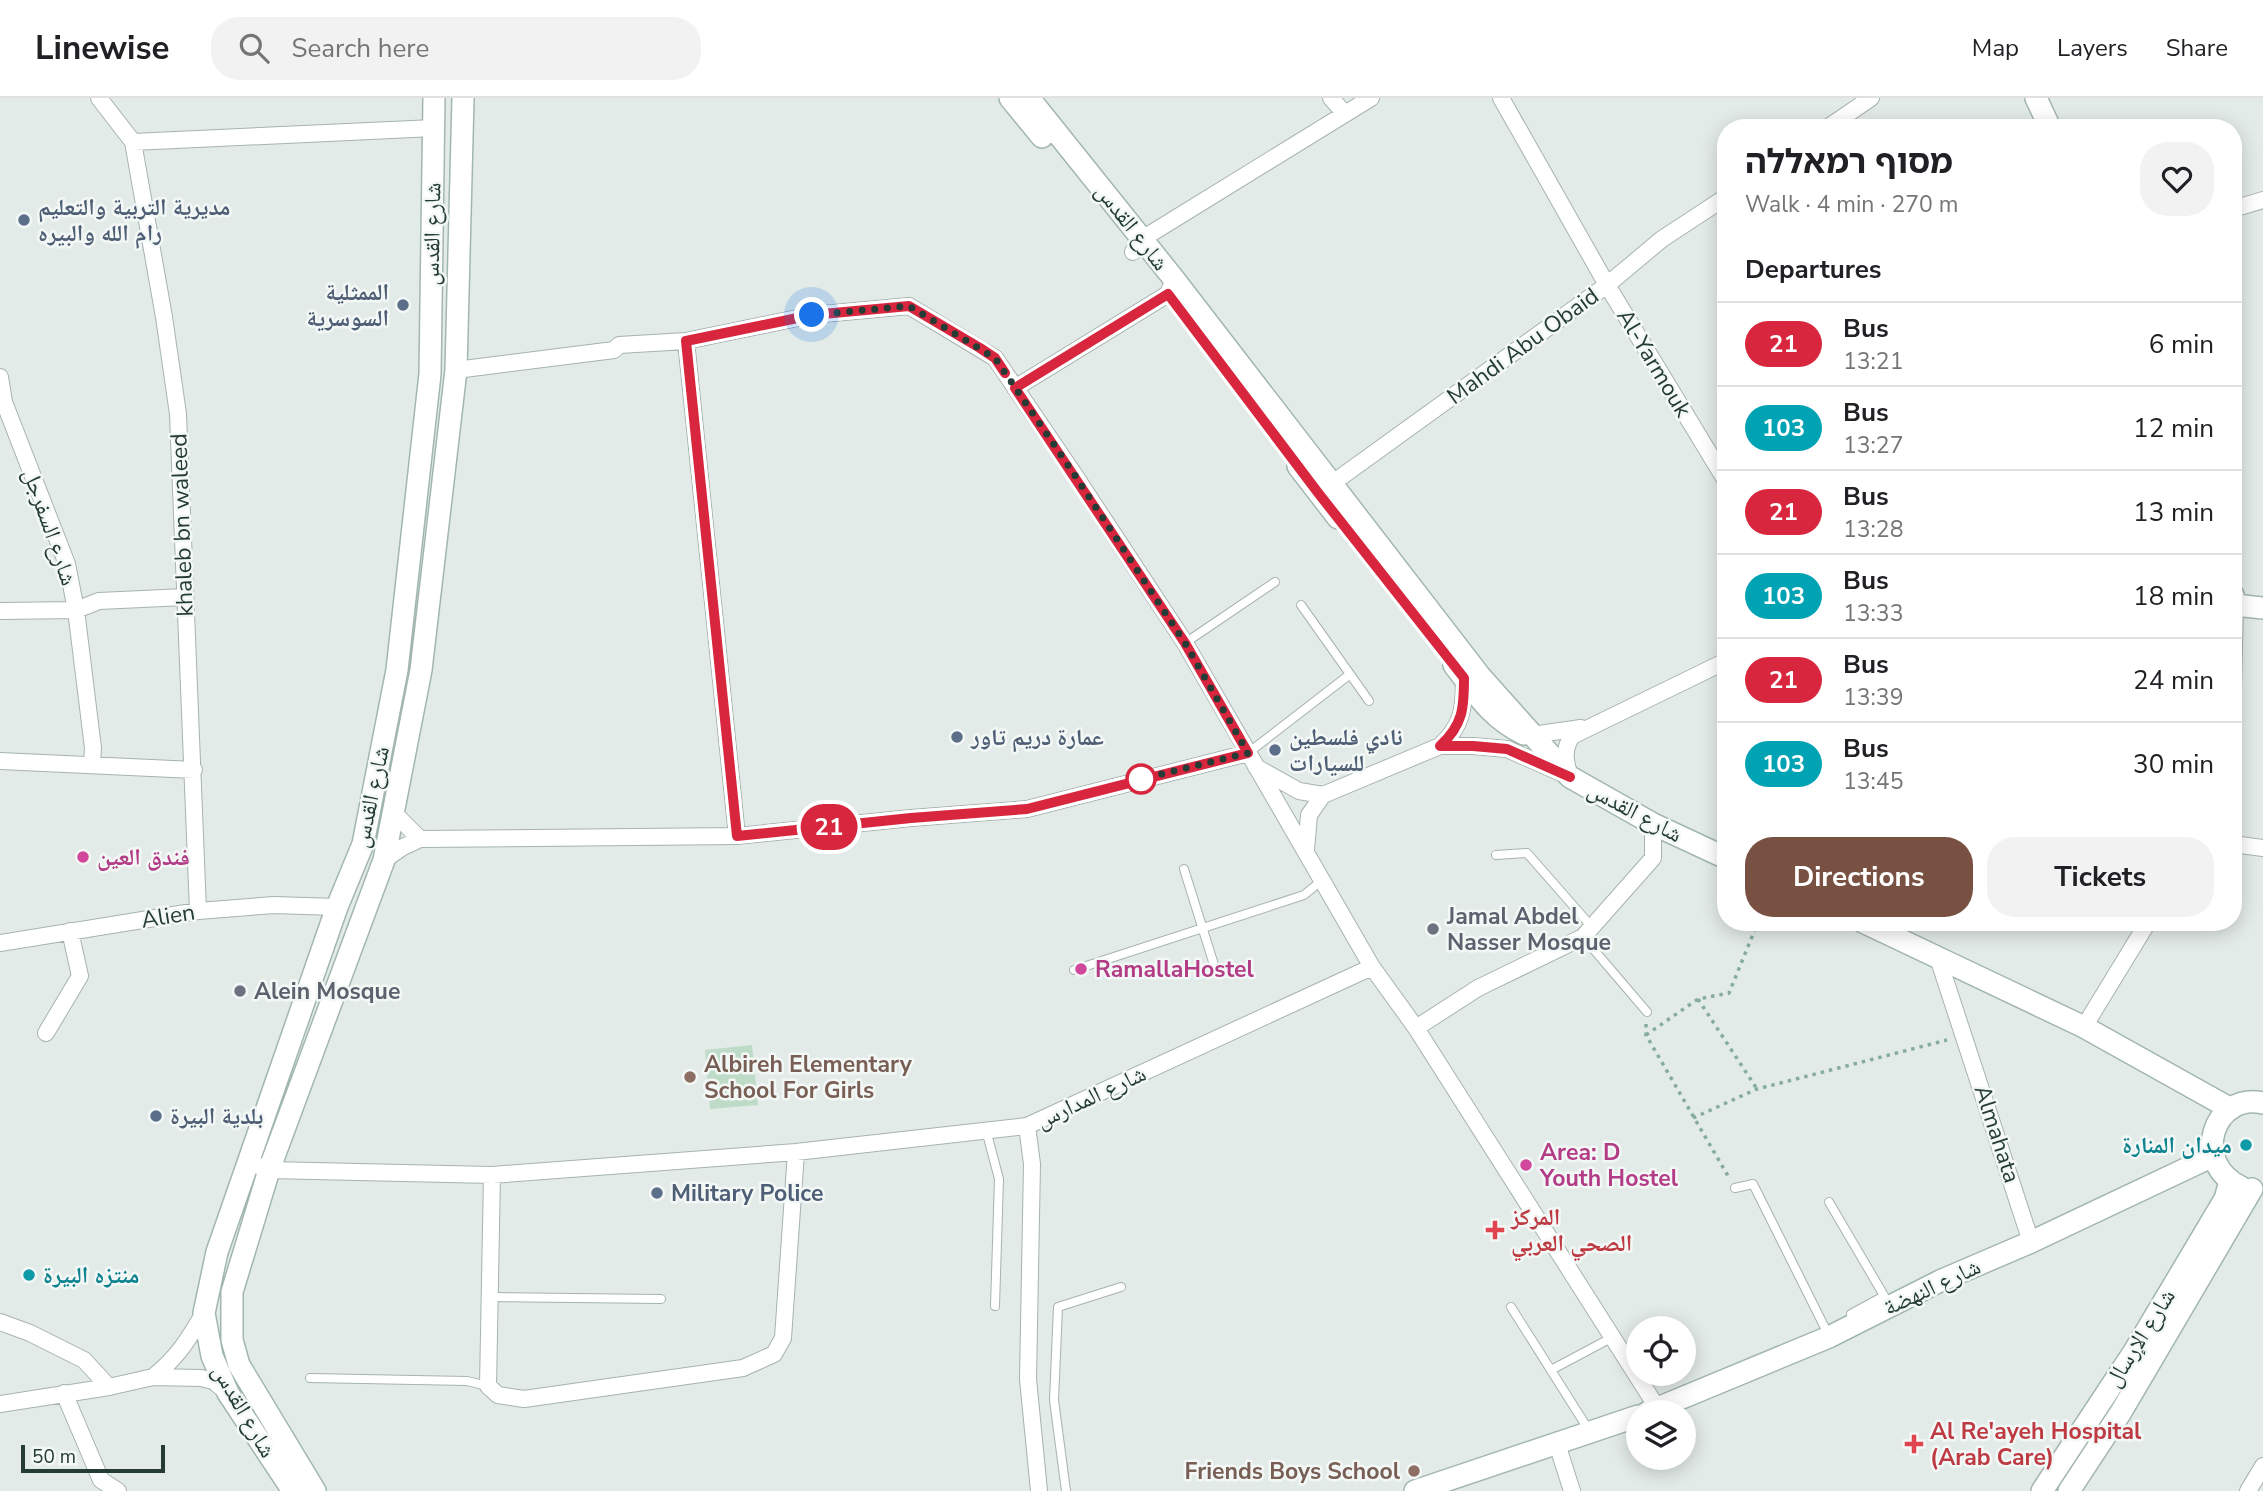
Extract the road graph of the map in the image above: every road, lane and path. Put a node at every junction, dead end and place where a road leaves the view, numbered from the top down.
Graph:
1 (99, 98) edge
2 (434, 98) edge
3 (463, 98) edge
4 (1010, 98) edge
5 (1029, 98) edge
6 (1331, 98) edge
7 (1371, 98) edge
8 (1501, 98) edge
9 (1871, 98) edge
10 (2036, 98) edge
11 (1345, 114) junction
12 (1840, 119) edge
13 (2046, 119) edge
14 (434, 128) junction
15 (132, 142) junction
16 (2263, 200) edge
17 (1717, 203) edge
18 (2242, 206) edge
19 (1138, 246) junction
20 (1607, 285) junction
21 (1171, 286) junction
22 (686, 341) junction
23 (456, 370) junction
24 (430, 374) junction
25 (0, 377) edge
26 (1015, 388) junction
27 (1717, 466) edge
28 (1325, 489) junction
29 (1275, 582) dead end
30 (185, 597) junction
31 (2242, 602) edge
32 (1301, 605) dead end
33 (2263, 608) edge
34 (76, 610) junction
35 (0, 611) edge
36 (1185, 643) junction
37 (1717, 665) edge
38 (1349, 675) junction
39 (1464, 678) junction
40 (1368, 701) dead end
41 (1591, 726) junction
42 (1532, 735) junction
43 (1440, 746) junction
44 (1252, 760) junction
45 (0, 761) edge
46 (92, 765) junction
47 (194, 770) junction
48 (1570, 777) junction
49 (1323, 795) junction
50 (394, 813) junction
51 (1653, 824) junction
52 (737, 836) junction
53 (420, 839) junction
54 (2242, 845) edge
55 (2263, 848) edge
56 (1306, 850) junction
57 (1717, 854) edge
58 (1496, 855) dead end
59 (384, 860) junction
60 (1184, 869) dead end
61 (1321, 881) junction
62 (337, 908) junction
63 (365, 910) junction
64 (198, 911) junction
65 (1202, 928) junction
66 (70, 931) junction
67 (1587, 931) junction
68 (1754, 931) edge
69 (1882, 931) edge
70 (2143, 931) edge
71 (0, 943) edge
72 (1938, 958) junction
73 (1372, 967) junction
74 (1215, 968) dead end
75 (1074, 970) dead end
76 (1698, 999) junction
77 (1647, 1012) joint
78 (2084, 1027) junction
79 (1416, 1028) junction
80 (46, 1033) dead end
81 (1646, 1035) junction
82 (1965, 1036) junction
83 (1757, 1089) junction
84 (2261, 1098) edge
85 (2231, 1109) junction
86 (1693, 1118) junction
87 (1027, 1126) junction
88 (986, 1130) junction
89 (796, 1152) junction
90 (2213, 1156) junction
91 (259, 1166) junction
92 (492, 1175) junction
93 (2230, 1181) junction
94 (1735, 1188) joint
95 (2257, 1189) edge
96 (1829, 1202) dead end
97 (2031, 1242) junction
98 (1121, 1287) dead end
99 (488, 1297) junction
100 (661, 1299) dead end
101 (1887, 1301) junction
102 (995, 1306) dead end
103 (1511, 1307) dead end
104 (204, 1313) junction
105 (0, 1322) edge
106 (1827, 1333) junction
107 (1613, 1337) junction
108 (1551, 1370) junction
109 (153, 1377) junction
110 (310, 1378) dead end
111 (488, 1386) junction
112 (109, 1387) junction
113 (228, 1392) junction
114 (64, 1393) junction
115 (1642, 1400) edge
116 (1675, 1400) edge
117 (0, 1404) edge
118 (1626, 1420) edge
119 (1591, 1433) junction
120 (1557, 1444) junction
121 (2263, 1466) edge
122 (118, 1491) edge
123 (293, 1491) edge
124 (315, 1491) edge
125 (1040, 1491) edge
126 (1066, 1491) edge
127 (1415, 1491) edge
128 (1572, 1491) edge
129 (2042, 1491) edge
130 (2069, 1491) edge
131 (2248, 1491) edge

1 - 15 street
2 - 14 main road, شارع القدس
3 - 23 main road, شارع القدس
4 - 19 main road
5 - 19 main road, شارع القدس
6 - 11 street
7 - 11 street
8 - 20 street, Al-Yarmouk
9 - 12 street
10 - 13 main road
11 - 19 street
14 - 15 street
14 - 24 main road, شارع القدس
15 - 30 street, khaleb bn waleed
16 - 18 street
17 - 20 street, Mahdi Abu Obaid
19 - 21 main road
20 - 27 street, Al-Yarmouk
20 - 28 street, Mahdi Abu Obaid
21 - 26 street
21 - 28 main road
22 - 23 street
22 - 26 street
22 - 52 street
23 - 24 main road
23 - 50 main road, شارع القدس
24 - 62 main road, شارع القدس
25 - 34 street, شارع السفرجل
26 - 36 street
28 - 39 main road
28 - 42 main road, شارع القدس
29 - 36 lane
30 - 34 street
30 - 47 street, khaleb bn waleed
31 - 33 main road
32 - 38 lane
34 - 35 street
34 - 46 street, شارع السفرجل
36 - 44 street
37 - 41 street
38 - 40 lane
38 - 44 lane
39 - 42 main road
39 - 43 street
41 - 42 street
41 - 48 street
42 - 48 main road, شارع القدس
43 - 48 street
43 - 49 street
44 - 49 street
44 - 52 street
44 - 56 street
45 - 46 street
46 - 47 street
47 - 64 street, khaleb bn waleed
48 - 51 main road, شارع القدس
49 - 56 street
50 - 53 street
50 - 59 main road, شارع القدس
51 - 57 main road, شارع القدس
51 - 67 street
52 - 53 street
53 - 59 street
54 - 55 street
56 - 61 street
58 - 67 lane
59 - 63 main road, شارع القدس
60 - 65 lane
61 - 65 lane
61 - 73 street
62 - 63 main road
62 - 64 street, Alien
62 - 91 main road, شارع القدس
63 - 91 main road, شارع القدس
64 - 66 street, Alien
65 - 74 lane
65 - 75 lane
66 - 71 street, Alien
66 - 80 street
67 - 77 lane
67 - 79 street
68 - 76 path
69 - 72 main road
70 - 78 street
72 - 78 main road
72 - 82 street, Almahata
73 - 79 street
73 - 87 street, شارع المدارس
76 - 81 path
76 - 83 path
77 - 81 path
78 - 85 main road
79 - 107 street
81 - 86 path
82 - 83 path
82 - 97 street, Almahata
83 - 86 path
84 - 85 main road
85 - 90 main road
86 - 94 path
87 - 88 street
87 - 125 street, شارع المدارس
88 - 89 street
88 - 102 lane
89 - 92 street
89 - 111 street
90 - 93 main road
90 - 97 main road, شارع النهضة
91 - 92 street
91 - 104 main road, شارع القدس
91 - 124 main road, شارع القدس
92 - 99 street
93 - 95 main road
93 - 129 main road, شارع الإرسال
94 - 106 lane
95 - 130 main road, شارع الإرسال
96 - 101 lane
97 - 101 main road, شارع النهضة
98 - 126 lane
99 - 100 lane
99 - 111 street
101 - 106 main road, شارع النهضة
103 - 108 lane
104 - 109 street
104 - 113 main road, شارع القدس
105 - 112 street
106 - 116 main road, شارع النهضة
107 - 108 lane
107 - 115 street
108 - 119 lane
109 - 112 street
109 - 113 street
110 - 111 lane
112 - 114 street
113 - 123 main road, شارع القدس
114 - 117 street
114 - 122 street
118 - 119 main road, شارع النهضة
119 - 120 main road, شارع النهضة
120 - 127 main road, شارع النهضة
120 - 128 street
121 - 131 street

